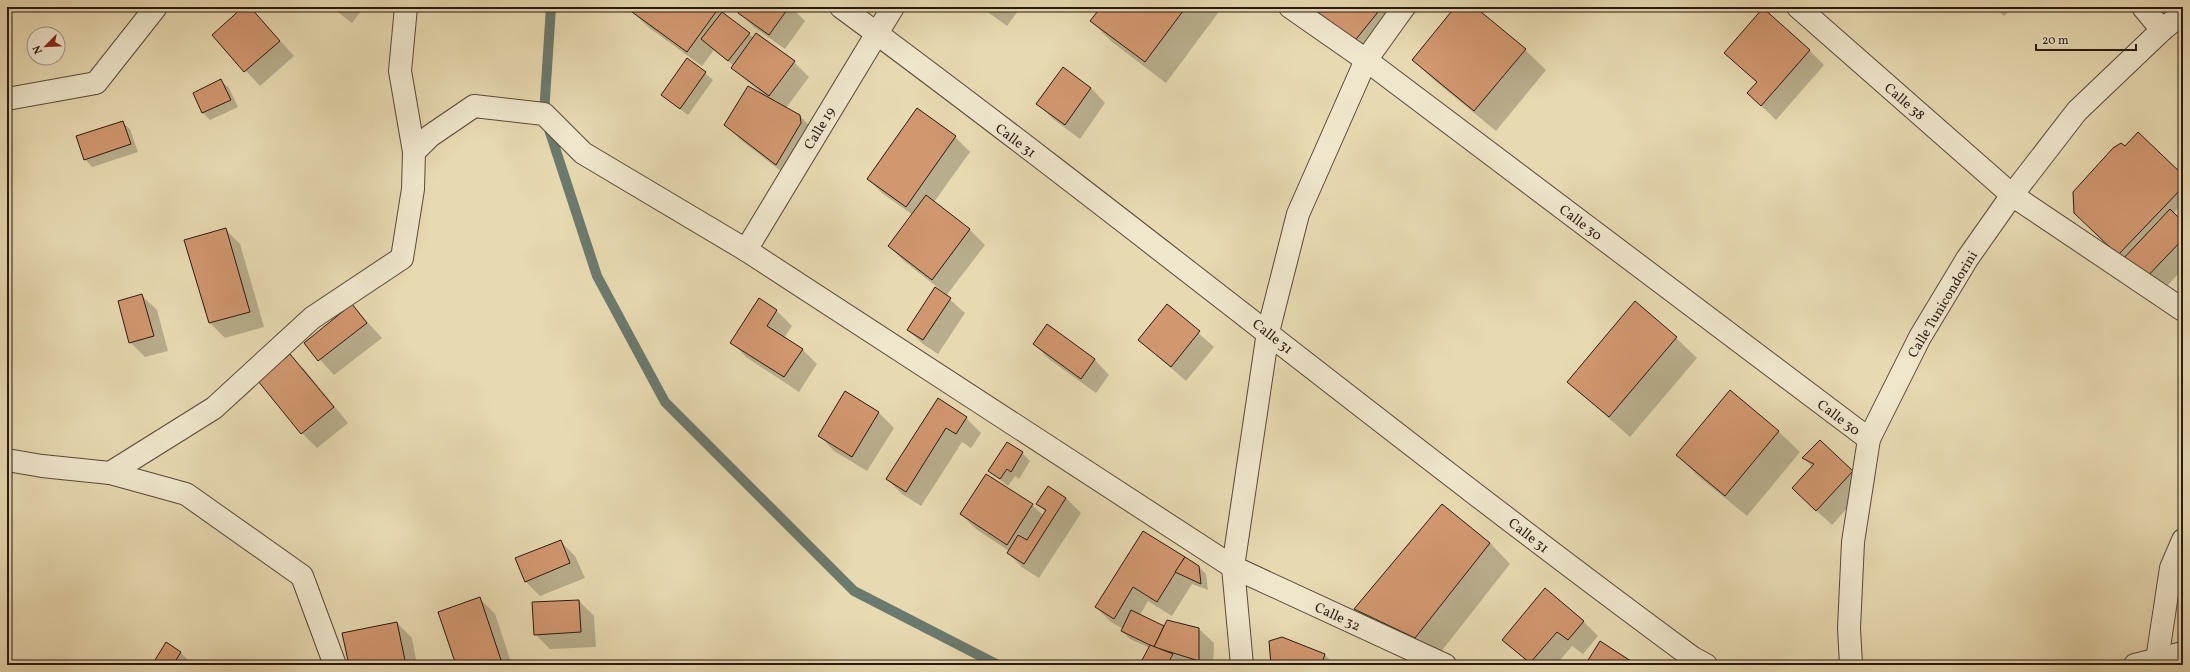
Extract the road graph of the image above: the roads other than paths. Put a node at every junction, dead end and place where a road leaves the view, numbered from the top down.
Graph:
1 (156, 7) edge
2 (406, 7) edge
3 (841, 7) edge
4 (893, 7) edge
5 (1290, 7) edge
6 (1404, 7) edge
7 (1798, 7) edge
8 (2143, 7) edge
9 (2183, 13) edge
10 (2162, 30) junction
11 (876, 33) junction
12 (1366, 60) junction
13 (7, 99) edge
14 (414, 152) junction
15 (2012, 195) junction
16 (746, 250) junction
17 (2183, 310) edge
18 (1268, 332) junction
19 (1869, 439) junction
20 (7, 460) edge
21 (110, 473) junction
22 (2183, 540) edge
23 (1233, 567) junction
24 (2183, 653) edge
25 (2157, 660) junction
26 (335, 665) edge
27 (1242, 665) edge
28 (1445, 665) edge
29 (1706, 665) edge
30 (1850, 665) edge
31 (2135, 665) edge

1 - 13 street
2 - 14 street
3 - 11 street, Calle 31
4 - 11 street, Calle 19
5 - 12 street, Calle 30
6 - 12 street
7 - 15 street, Calle 38
8 - 10 street
9 - 10 street, Calle Tunicondorini
10 - 15 street, Calle Tunicondorini
11 - 16 street, Calle 19
11 - 18 street, Calle 31
12 - 18 street
12 - 19 street, Calle 30
14 - 16 street, Calle 32
14 - 21 street
15 - 17 street, Calle 38
15 - 19 street, Calle Tunicondorini
16 - 23 street, Calle 32
18 - 23 street
18 - 29 street, Calle 31
19 - 30 street, Calle Tunicondorini
20 - 21 street
21 - 26 street
22 - 25 street
23 - 27 street
23 - 28 street, Calle 32
24 - 25 street
25 - 31 street

